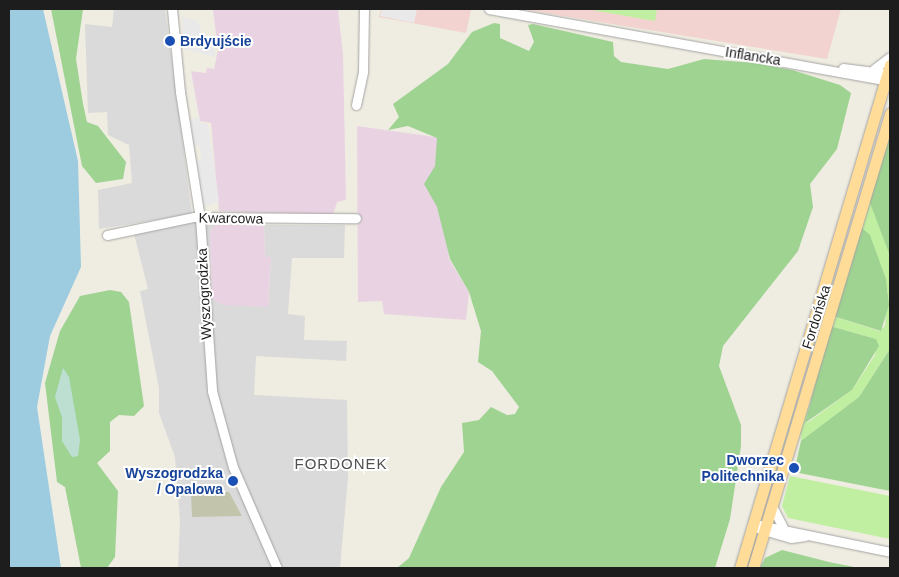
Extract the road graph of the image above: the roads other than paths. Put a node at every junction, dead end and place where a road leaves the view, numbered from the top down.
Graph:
1 (172, 9) edge
2 (364, 9) edge
3 (489, 9) edge
4 (513, 11) edge
5 (890, 57) edge
6 (835, 69) junction
7 (874, 69) junction
8 (889, 75) edge
9 (356, 105) dead end
10 (890, 113) edge
11 (355, 216) dead end
12 (200, 218) junction
13 (107, 235) dead end
14 (772, 506) junction
15 (754, 524) junction
16 (783, 528) junction
17 (766, 530) junction
18 (806, 536) junction
19 (890, 552) edge
20 (277, 568) edge
21 (740, 568) edge
22 (753, 568) edge

1 - 12 street, Wyszogrodzka
2 - 9 street
3 - 4 street, Inflancka
4 - 6 street, Inflancka
5 - 7 street
6 - 7 street, Inflancka
6 - 8 street, Inflancka
7 - 8 street, Inflancka
8 - 15 main road, Fordońska
10 - 14 main road, Fordońska
11 - 12 street, Kwarcowa
12 - 13 street, Kwarcowa
12 - 20 street, Wyszogrodzka
14 - 16 street
14 - 17 main road, Fordońska
15 - 17 street
15 - 21 main road, Fordońska
16 - 17 street
16 - 18 street
17 - 18 street
17 - 22 main road, Fordońska
18 - 19 street

